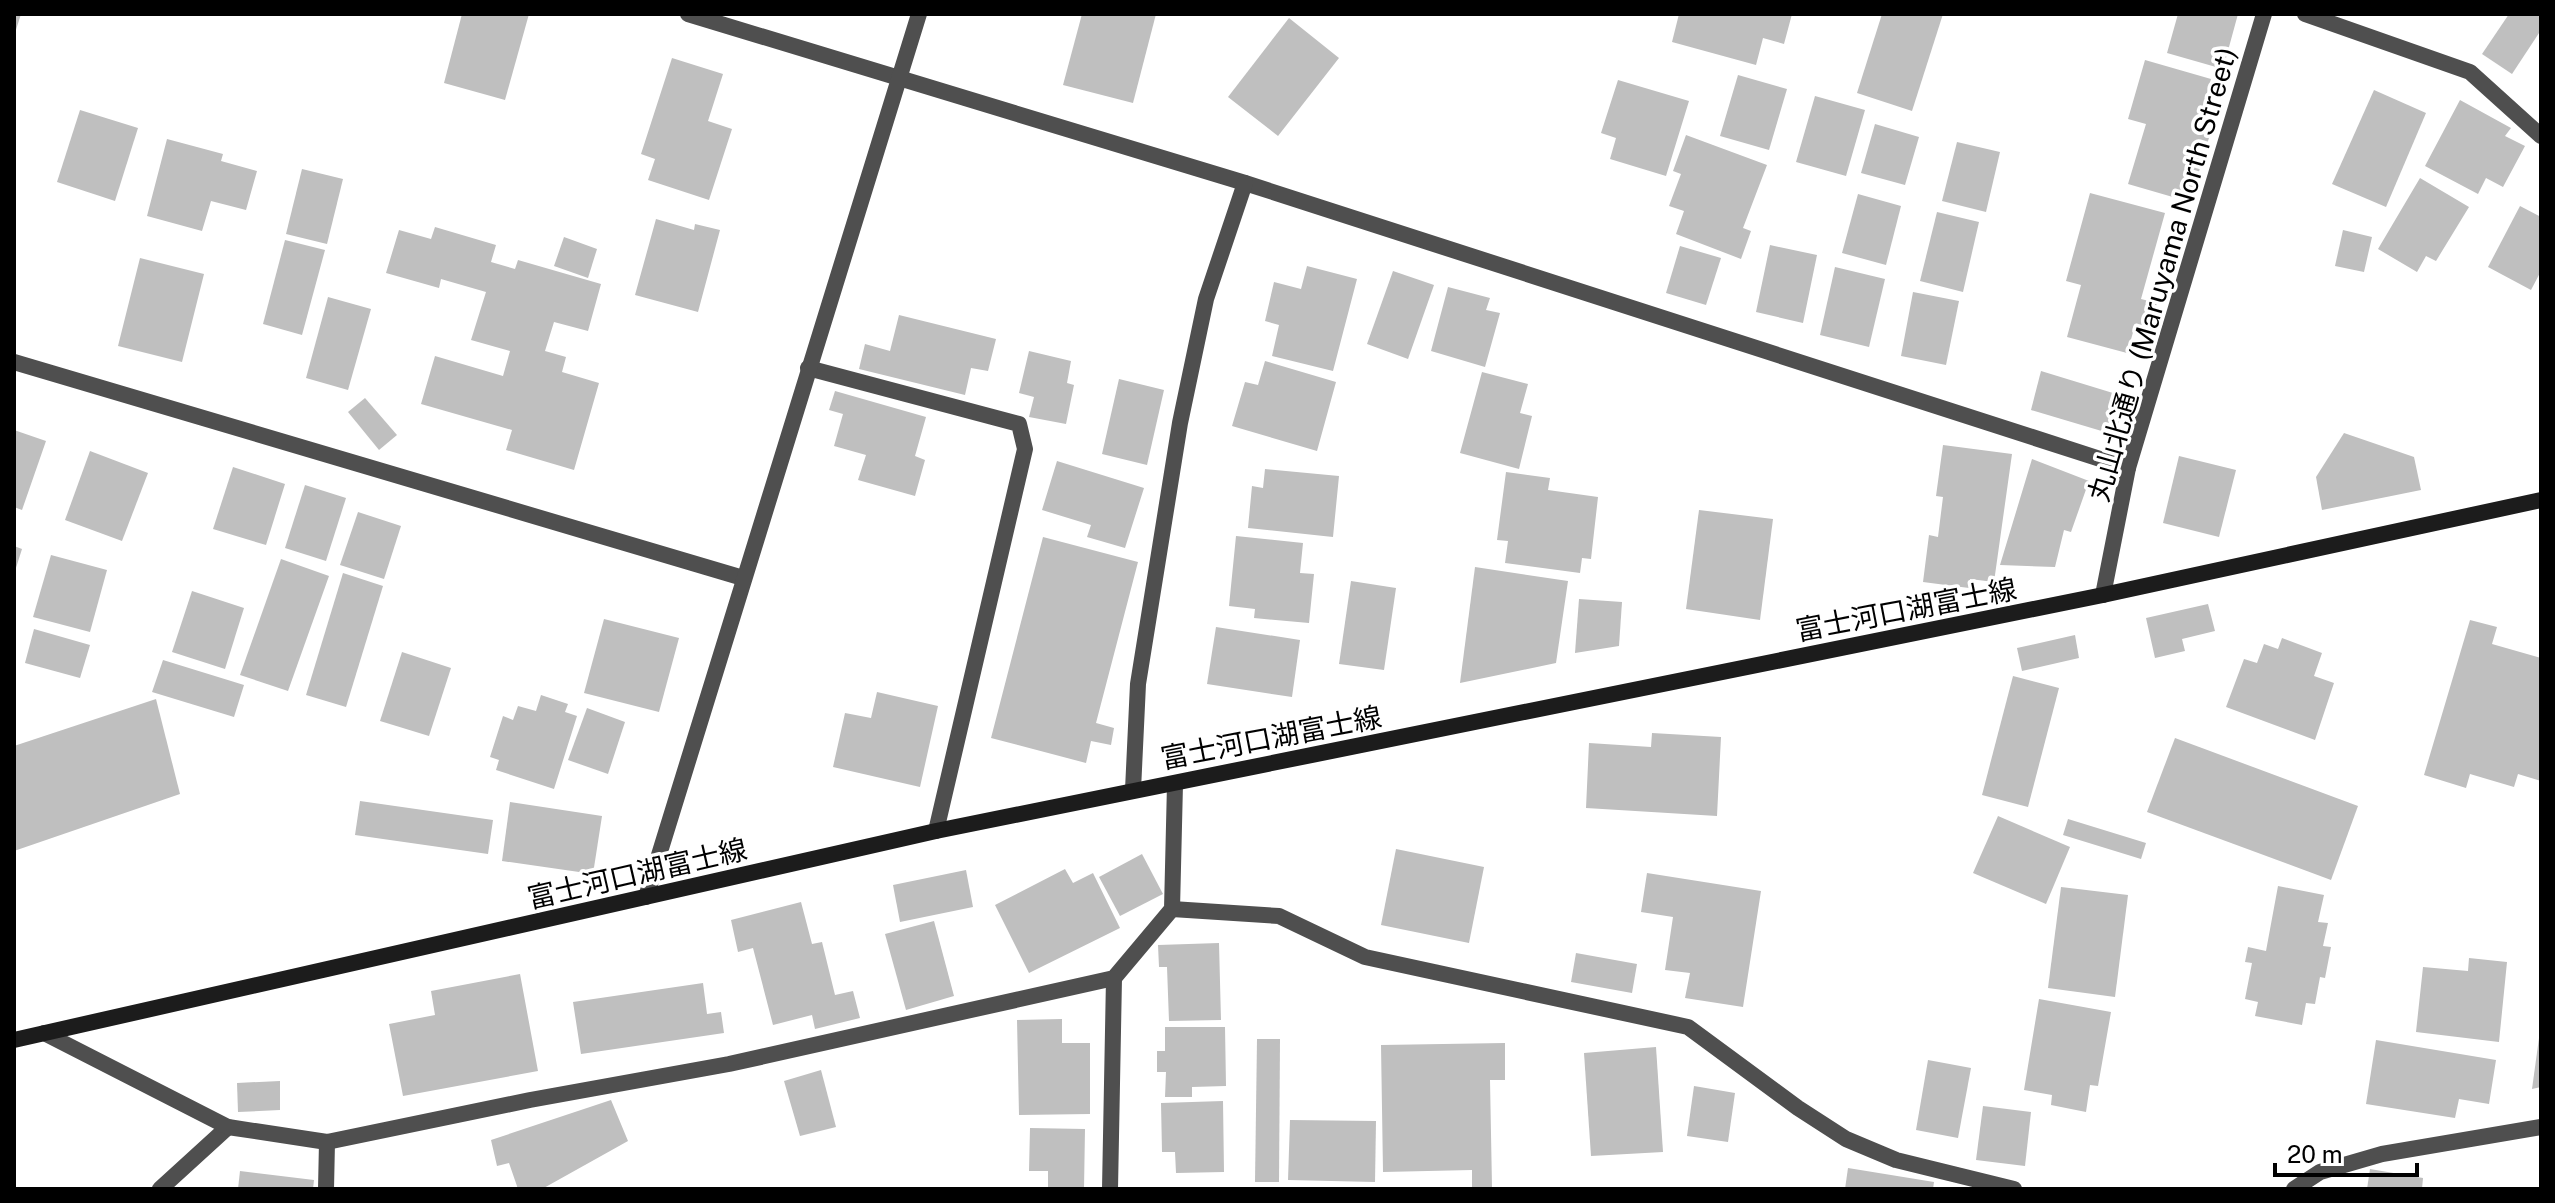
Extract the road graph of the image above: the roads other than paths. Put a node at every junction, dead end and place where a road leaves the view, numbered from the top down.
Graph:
1 (688, 14) edge
2 (919, 14) edge
3 (2264, 14) edge
4 (2305, 14) edge
5 (898, 77) junction
6 (2541, 136) edge
7 (1245, 183) junction
8 (14, 362) edge
9 (808, 368) junction
10 (2128, 468) junction
11 (2541, 500) edge
12 (743, 578) junction
13 (2103, 595) junction
14 (1175, 784) junction
15 (1133, 790) junction
16 (936, 831) junction
17 (646, 897) junction
18 (1172, 909) junction
19 (1114, 978) junction
20 (44, 1033) junction
21 (14, 1040) edge
22 (228, 1127) junction
23 (2541, 1127) edge
24 (327, 1142) junction
25 (160, 1189) edge
26 (326, 1189) edge
27 (1110, 1189) edge
28 (2014, 1189) edge
29 (2294, 1189) edge

1 - 5 street
2 - 5 street
3 - 10 street, 丸山北通り (Maruyama North Street)
4 - 6 street
5 - 7 street
5 - 9 street
7 - 10 street
7 - 15 street
8 - 12 street
9 - 12 street
9 - 16 street
10 - 13 street, 丸山北通り (Maruyama North Street)
11 - 13 main road, 富士河口湖富士線
12 - 17 street
13 - 14 main road, 富士河口湖富士線
14 - 15 main road, 富士河口湖富士線
14 - 18 street
15 - 16 main road, 富士河口湖富士線
16 - 17 main road, 富士河口湖富士線
17 - 20 main road, 富士河口湖富士線
18 - 19 street
18 - 28 street
19 - 24 street
19 - 27 street
20 - 21 main road, 富士河口湖富士線
20 - 22 street
22 - 24 street
22 - 25 street
23 - 29 street
24 - 26 street

